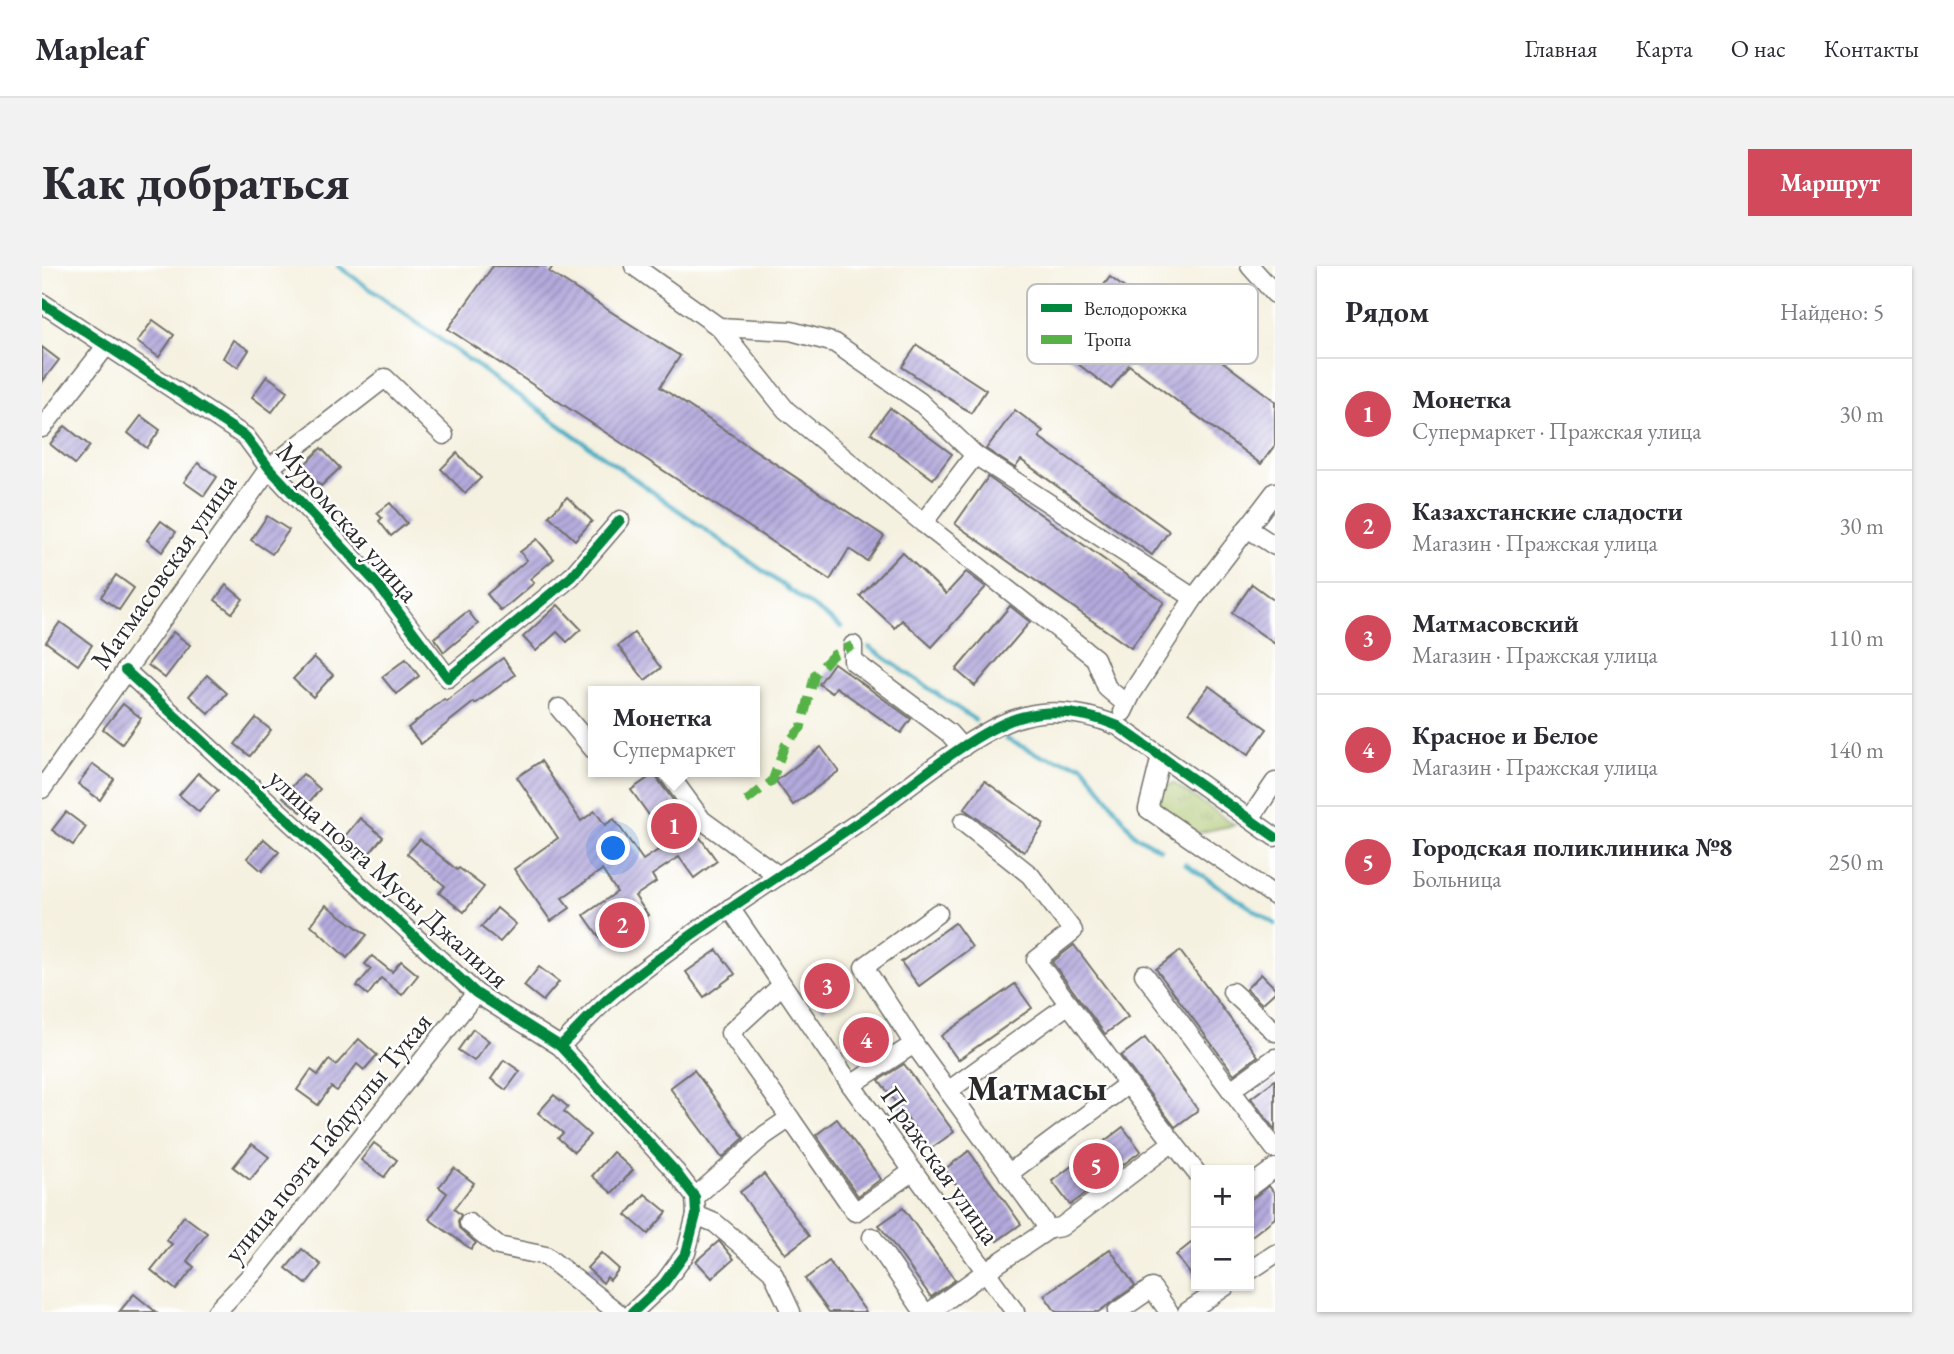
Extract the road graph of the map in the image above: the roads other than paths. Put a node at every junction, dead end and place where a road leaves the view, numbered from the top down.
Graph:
1 (635, 266) edge
2 (1250, 266) edge
3 (1275, 293) edge
4 (42, 303) edge
5 (719, 327) junction
6 (107, 345) junction
7 (42, 428) edge
8 (444, 435) dead end
9 (975, 455) junction
10 (269, 468) junction
11 (1275, 492) edge
12 (620, 520) dead end
13 (923, 523) junction
14 (1247, 528) junction
15 (1275, 546) edge
16 (1195, 598) junction
17 (853, 645) dead end
18 (125, 670) junction
19 (1126, 704) junction
20 (559, 708) dead end
21 (1118, 726) junction
22 (588, 744) edge
23 (962, 748) junction
24 (1161, 756) junction
25 (671, 777) edge
26 (1275, 782) edge
27 (42, 789) edge
28 (1250, 819) junction
29 (963, 822) dead end
30 (1275, 837) edge
31 (779, 876) junction
32 (1275, 896) edge
33 (730, 908) junction
34 (938, 912) dead end
35 (1144, 974) dead end
36 (782, 985) junction
37 (1232, 992) dead end
38 (476, 993) junction
39 (1069, 1004) junction
40 (1275, 1032) edge
41 (914, 1044) junction
42 (560, 1046) junction
43 (1275, 1058) edge
44 (1128, 1084) junction
45 (851, 1085) junction
46 (1231, 1090) junction
47 (948, 1091) junction
48 (790, 1118) junction
49 (1173, 1142) junction
50 (1275, 1149) edge
51 (1191, 1165) edge
52 (1275, 1168) edge
53 (913, 1171) junction
54 (1008, 1174) junction
55 (1254, 1183) edge
56 (695, 1206) junction
57 (469, 1223) dead end
58 (1049, 1229) junction
59 (872, 1237) dead end
60 (1275, 1254) edge
61 (1254, 1268) edge
62 (985, 1272) junction
63 (1218, 1291) edge
64 (216, 1312) edge
65 (617, 1312) edge
66 (632, 1312) edge
67 (791, 1312) edge
68 (924, 1312) edge
69 (930, 1312) edge
70 (1015, 1312) edge
71 (1116, 1312) edge
72 (1169, 1312) edge
73 (1187, 1312) edge

1 - 5 street
2 - 3 street
4 - 6 street, Муромская улица
5 - 9 street
5 - 13 street
6 - 7 street
6 - 10 street, Муромская улица
8 - 10 street, Матмасовская улица
9 - 13 street
9 - 16 street
10 - 12 street, Муромская улица
10 - 18 street, Матмасовская улица
11 - 14 street
13 - 19 street
14 - 15 street
14 - 16 street
16 - 19 street
17 - 23 street
18 - 27 street, Матмасовская улица
18 - 38 street, улица поэта Мусы Джалиля
19 - 21 street
20 - 22 street
21 - 23 street
21 - 24 street
23 - 31 street
24 - 28 street
24 - 32 street
25 - 31 street
26 - 28 street
28 - 30 street
29 - 39 street
31 - 33 street
33 - 36 street, Пражская улица
33 - 42 street
34 - 41 street
35 - 46 street
36 - 45 street, Пражская улица
36 - 48 street
37 - 40 street
38 - 42 street, улица поэта Мусы Джалиля
38 - 64 street, улица поэта Габдуллы Тукая
39 - 44 street
39 - 47 street
41 - 45 street
41 - 47 street
42 - 56 street, улица поэта Мусы Джалиля
43 - 46 street
44 - 49 street
44 - 54 street
45 - 53 street, Пражская улица
46 - 50 street
47 - 54 street
48 - 53 street
48 - 56 street
49 - 51 street
49 - 58 street
52 - 55 street
53 - 62 street, Пражская улица
54 - 58 street
56 - 66 street
56 - 67 street
57 - 65 street
58 - 62 street
59 - 68 street
60 - 61 street
62 - 69 street
62 - 70 street, Пражская улица
63 - 73 street
71 - 72 street

